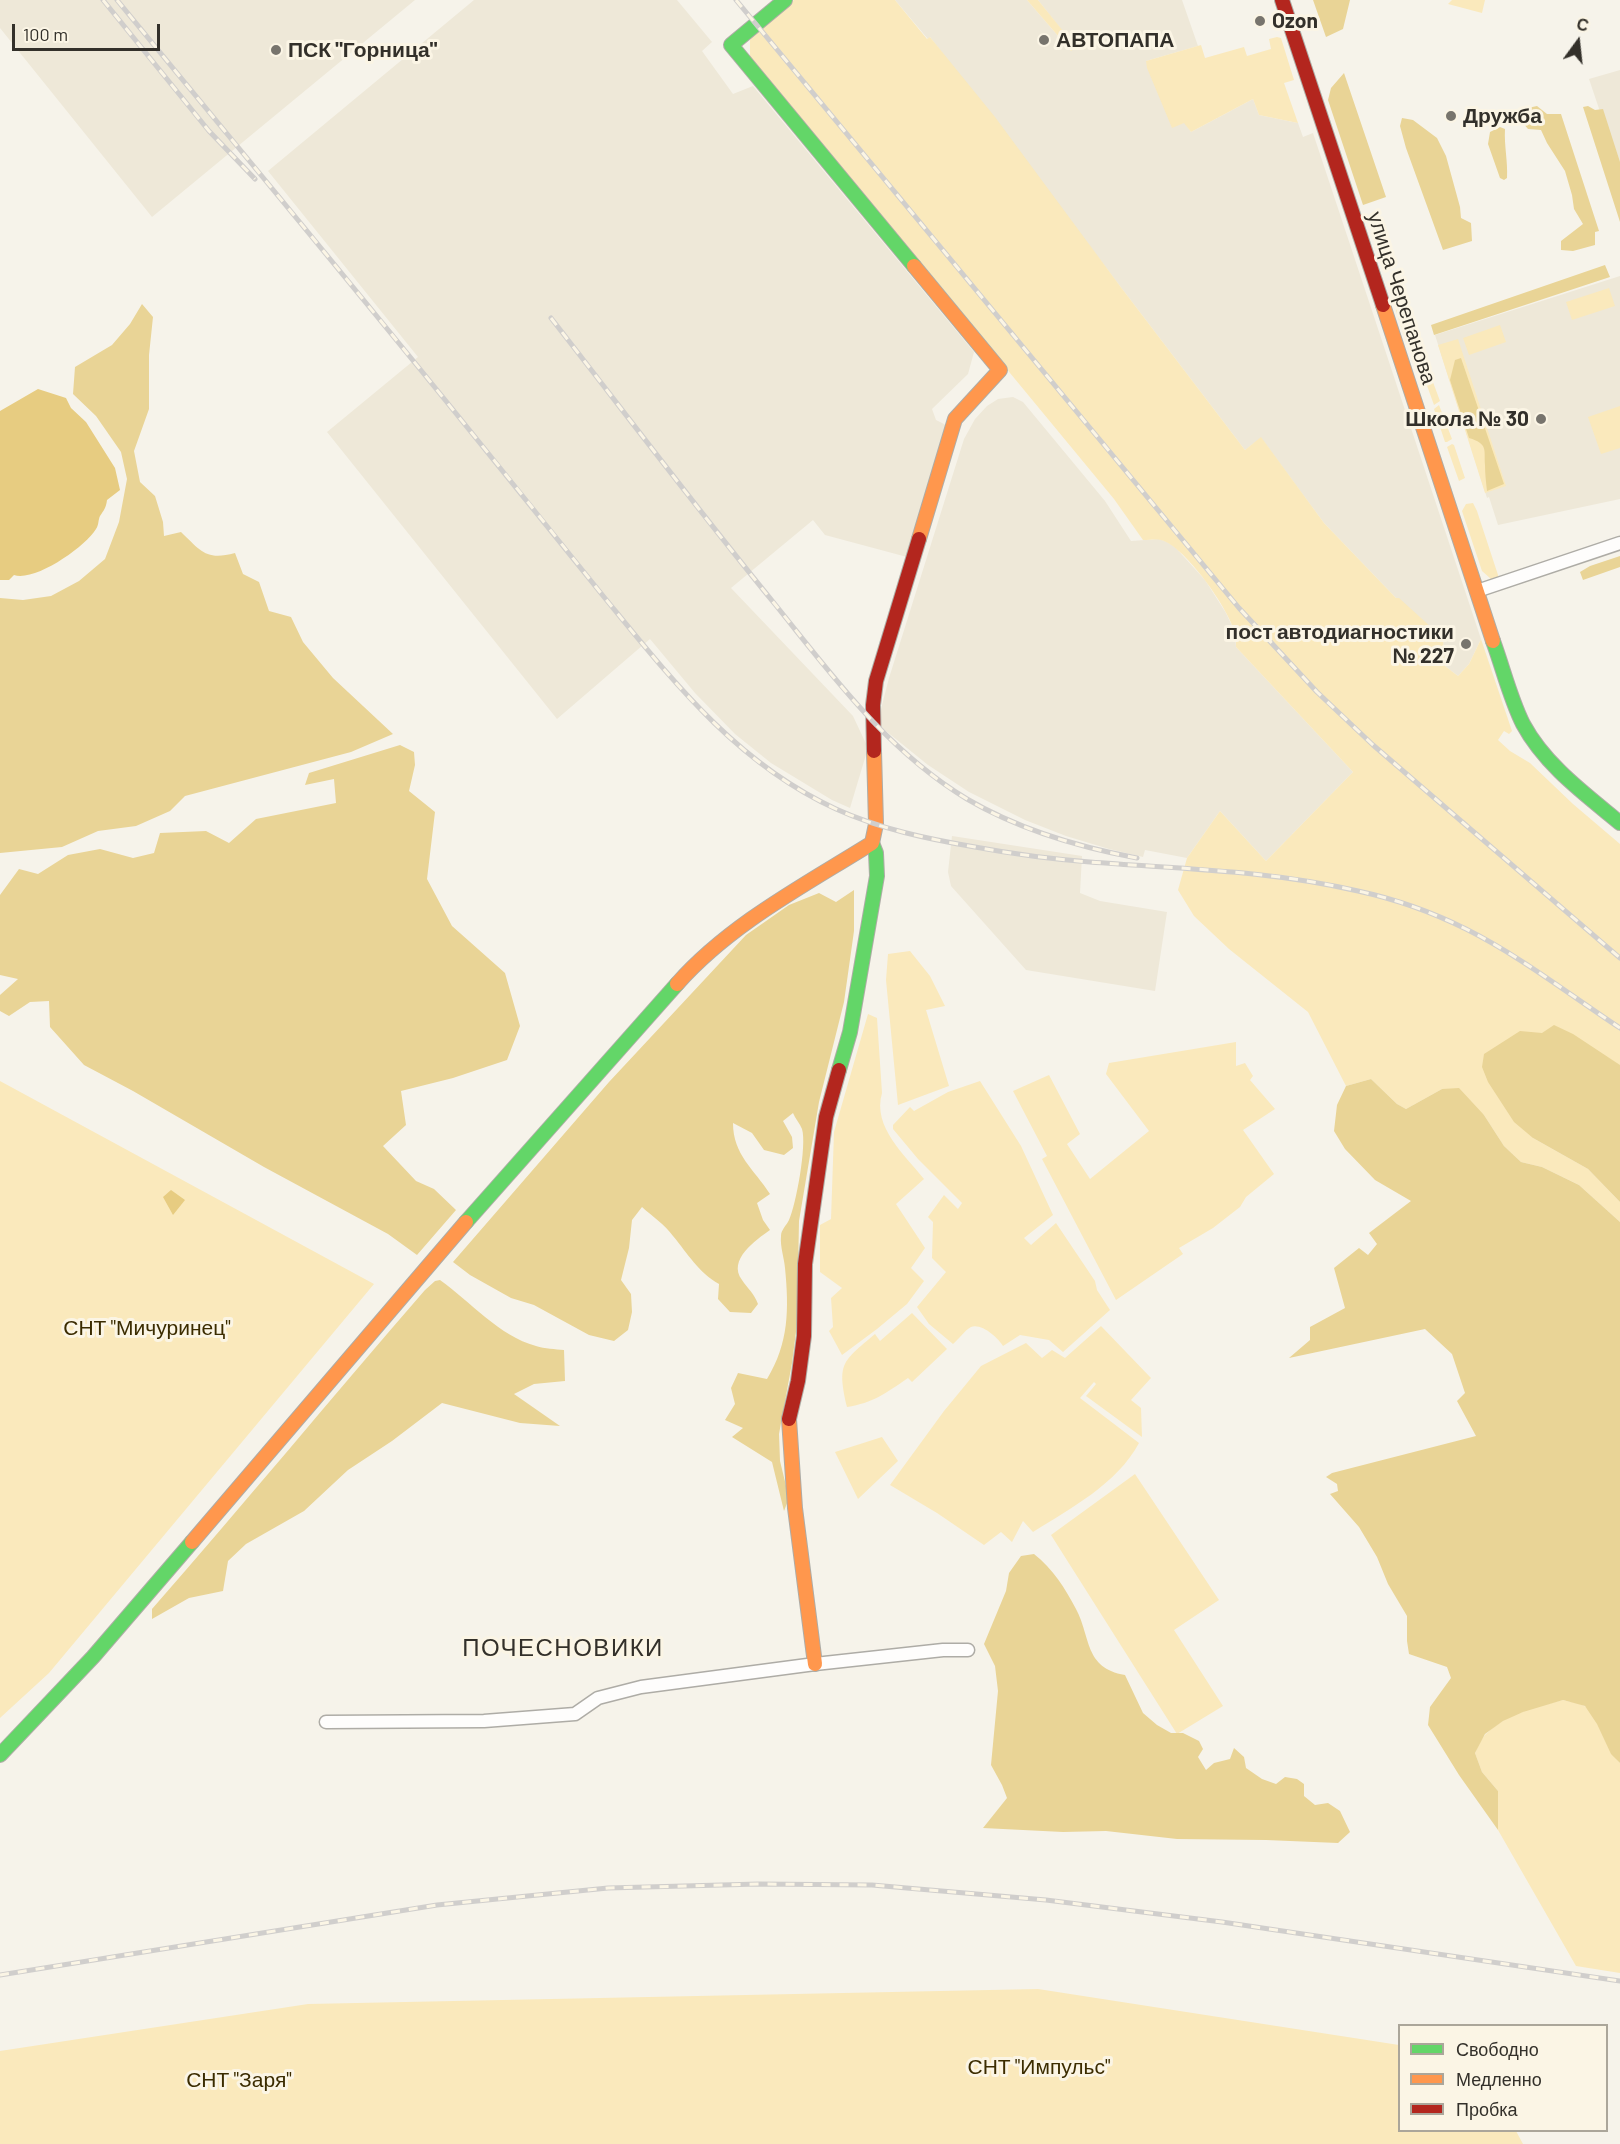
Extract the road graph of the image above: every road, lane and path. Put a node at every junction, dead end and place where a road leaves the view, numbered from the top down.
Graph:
1 (785, 0) edge
2 (1282, 0) edge
3 (1620, 543) edge
4 (1477, 591) junction
5 (1620, 823) edge
6 (872, 843) junction
7 (968, 1650) dead end
8 (815, 1664) junction
9 (326, 1722) dead end
10 (0, 1755) edge

1 - 6 street
2 - 4 street, улица Черепанова
3 - 4 street
4 - 5 street, улица Черепанова
6 - 8 street
6 - 10 street
7 - 8 street
8 - 9 street

